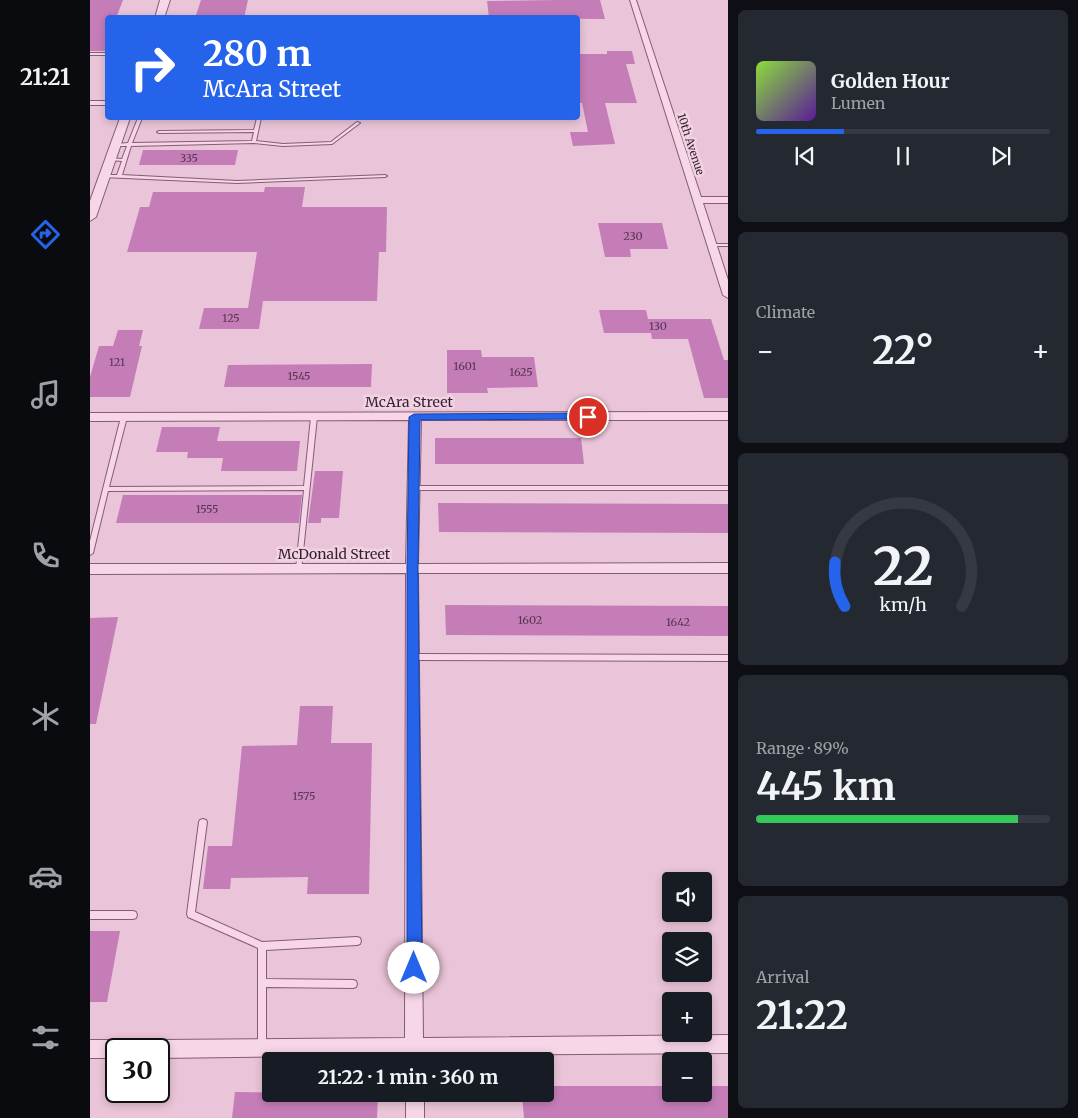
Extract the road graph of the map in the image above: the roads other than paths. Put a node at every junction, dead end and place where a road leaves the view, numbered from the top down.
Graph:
1 (165, 0) edge
2 (633, 0) edge
3 (160, 15) edge
4 (90, 54) edge
5 (105, 54) edge
6 (90, 103) edge
7 (105, 103) edge
8 (124, 120) edge
9 (139, 120) edge
10 (259, 120) edge
11 (358, 123) dead end
12 (256, 131) junction
13 (159, 132) dead end
14 (254, 142) junction
15 (115, 145) junction
16 (130, 145) junction
17 (110, 159) junction
18 (124, 160) junction
19 (104, 176) junction
20 (385, 176) dead end
21 (119, 177) junction
22 (698, 200) junction
23 (728, 200) edge
24 (90, 217) edge
25 (712, 245) junction
26 (728, 245) edge
27 (728, 295) edge
28 (728, 416) edge
29 (90, 417) edge
30 (124, 417) junction
31 (314, 417) junction
32 (414, 417) junction
33 (307, 488) junction
34 (414, 488) junction
35 (728, 488) edge
36 (106, 489) junction
37 (90, 553) edge
38 (728, 568) edge
39 (90, 569) edge
40 (298, 569) junction
41 (412, 569) junction
42 (413, 657) junction
43 (728, 658) edge
44 (203, 822) dead end
45 (90, 915) edge
46 (133, 915) dead end
47 (357, 941) dead end
48 (262, 946) junction
49 (262, 983) junction
50 (353, 984) dead end
51 (728, 1044) edge
52 (90, 1049) edge
53 (105, 1049) edge
54 (170, 1049) edge
55 (262, 1049) junction
56 (353, 1052) edge
57 (414, 1052) edge
58 (477, 1052) edge
59 (415, 1102) edge
60 (415, 1118) edge

1 - 3 street
2 - 22 street, 10th Avenue
4 - 5 lane
6 - 7 street
8 - 15 street
9 - 16 lane
10 - 12 lane
11 - 14 lane
12 - 13 lane
12 - 14 lane
14 - 16 lane
15 - 16 lane
15 - 17 street
16 - 18 lane
17 - 18 lane
17 - 19 street
18 - 21 lane
19 - 21 lane
19 - 24 street
20 - 21 lane
22 - 23 street
22 - 25 street, 10th Avenue
25 - 26 lane
25 - 27 street, 10th Avenue
28 - 32 street, McAra Street
29 - 30 street, McAra Street
30 - 31 street, McAra Street
30 - 36 lane
31 - 32 street, McAra Street
31 - 33 lane
32 - 34 street
33 - 36 lane
33 - 40 lane
34 - 35 lane
34 - 41 street
36 - 37 lane
38 - 41 street, McDonald Street
39 - 40 street, McDonald Street
40 - 41 street, McDonald Street
41 - 42 street
42 - 43 lane
42 - 57 street
44 - 48 lane
45 - 46 lane
47 - 48 lane
48 - 49 lane
49 - 50 lane
49 - 55 lane
51 - 58 street
52 - 53 street
54 - 55 street
55 - 56 street
59 - 60 street

